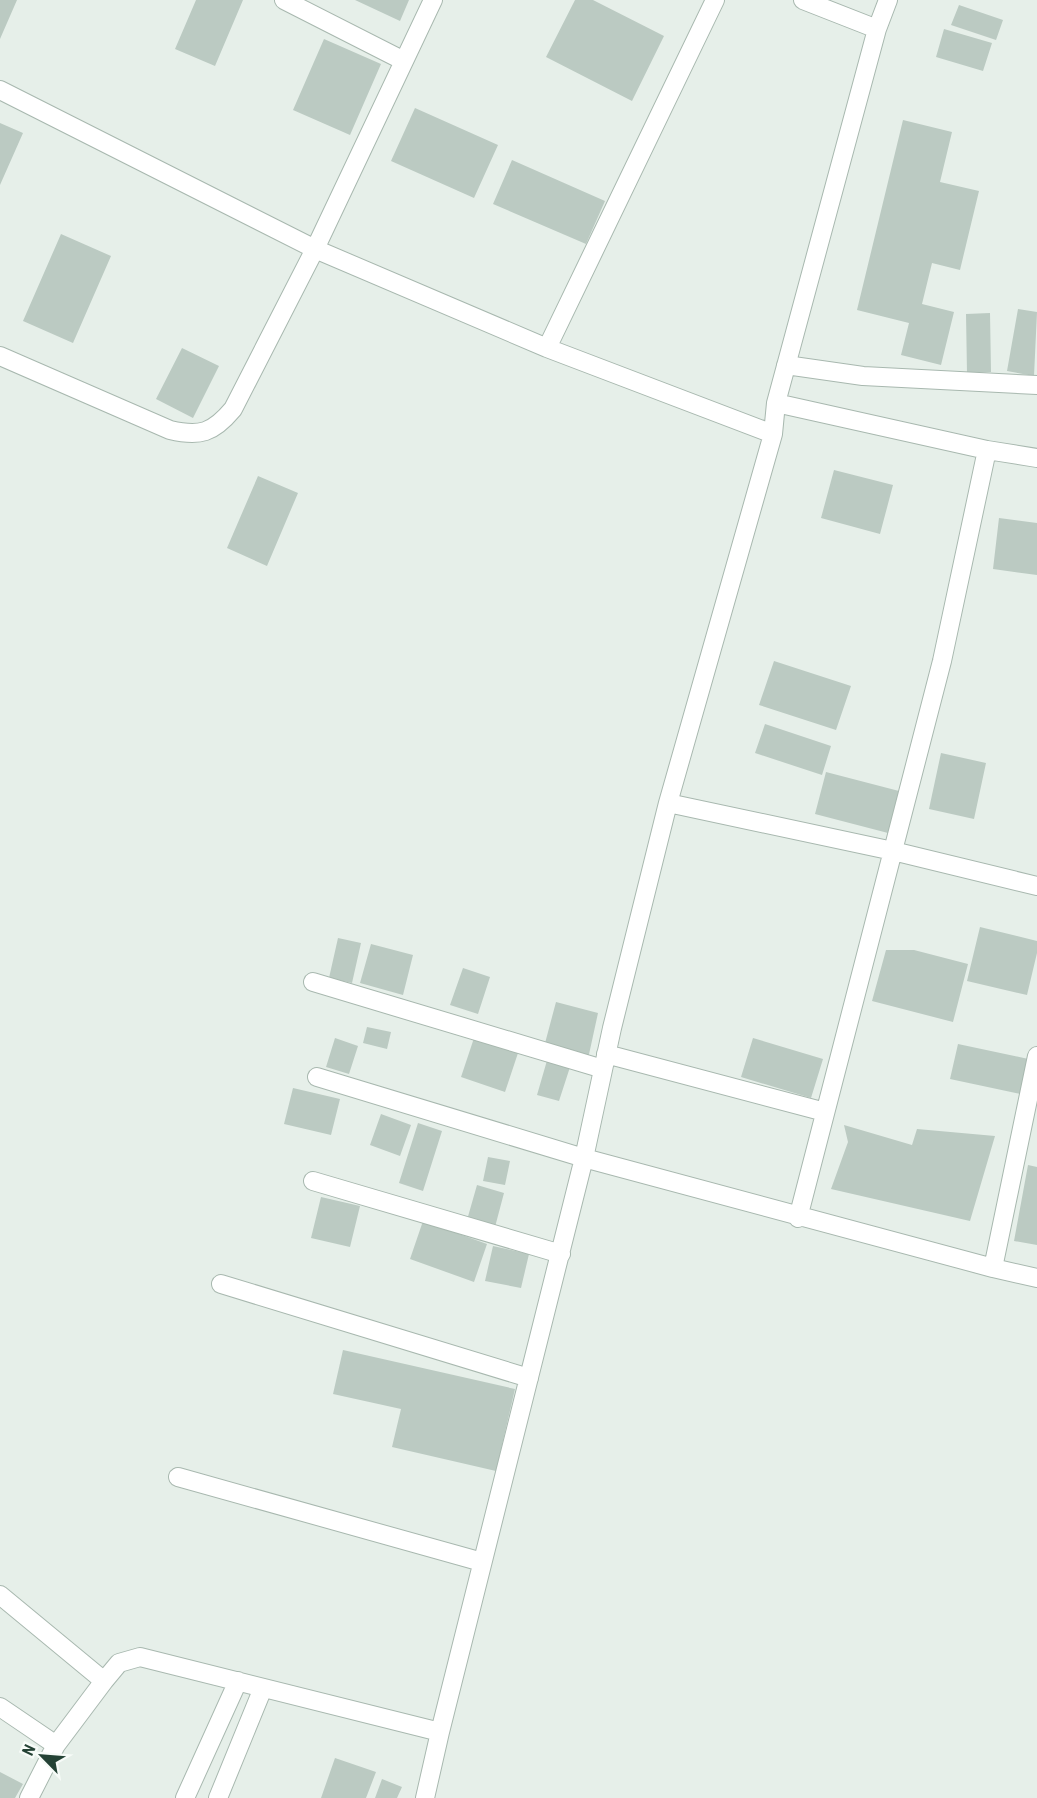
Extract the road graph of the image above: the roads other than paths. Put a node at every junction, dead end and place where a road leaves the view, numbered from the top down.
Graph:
1 (284, 0) edge
2 (433, 0) edge
3 (715, 0) edge
4 (803, 0) edge
5 (888, 0) edge
6 (877, 29) junction
7 (404, 62) junction
8 (0, 90) edge
9 (315, 249) junction
10 (547, 348) junction
11 (0, 356) edge
12 (786, 364) junction
13 (1037, 385) edge
14 (776, 403) junction
15 (773, 434) junction
16 (987, 450) junction
17 (1037, 458) edge
18 (668, 803) junction
19 (893, 851) junction
20 (1037, 886) edge
21 (313, 982) dead end
22 (1037, 1056) edge
23 (605, 1061) junction
24 (317, 1077) dead end
25 (825, 1112) junction
26 (584, 1158) junction
27 (313, 1181) dead end
28 (798, 1218) junction
29 (561, 1254) junction
30 (993, 1268) junction
31 (1037, 1278) edge
32 (221, 1284) dead end
33 (529, 1378) junction
34 (178, 1477) dead end
35 (482, 1562) junction
36 (0, 1594) edge
37 (104, 1681) junction
38 (237, 1682) junction
39 (263, 1688) junction
40 (0, 1707) edge
41 (440, 1732) junction
42 (56, 1745) junction
43 (28, 1798) edge
44 (185, 1798) edge
45 (218, 1798) edge
46 (425, 1798) edge

1 - 7 street
2 - 7 street
3 - 10 street
4 - 6 street
5 - 6 street
6 - 12 street
7 - 9 street
8 - 9 street
9 - 10 street
9 - 11 street
10 - 15 street
12 - 13 street
12 - 14 street
14 - 15 street
14 - 16 street
15 - 18 street
16 - 17 street
16 - 19 street
18 - 19 street
18 - 23 street
19 - 20 street
19 - 25 street
21 - 23 street
22 - 30 street
23 - 25 street
23 - 26 street
24 - 26 street
25 - 28 street
26 - 28 street
26 - 29 street
27 - 29 street
28 - 30 street
29 - 33 street
30 - 31 street
32 - 33 street
33 - 35 street
34 - 35 street
35 - 41 street
36 - 37 street
37 - 38 street
37 - 42 street
38 - 39 street
38 - 44 street
39 - 41 street
39 - 45 street
40 - 42 street
41 - 46 street
42 - 43 street

